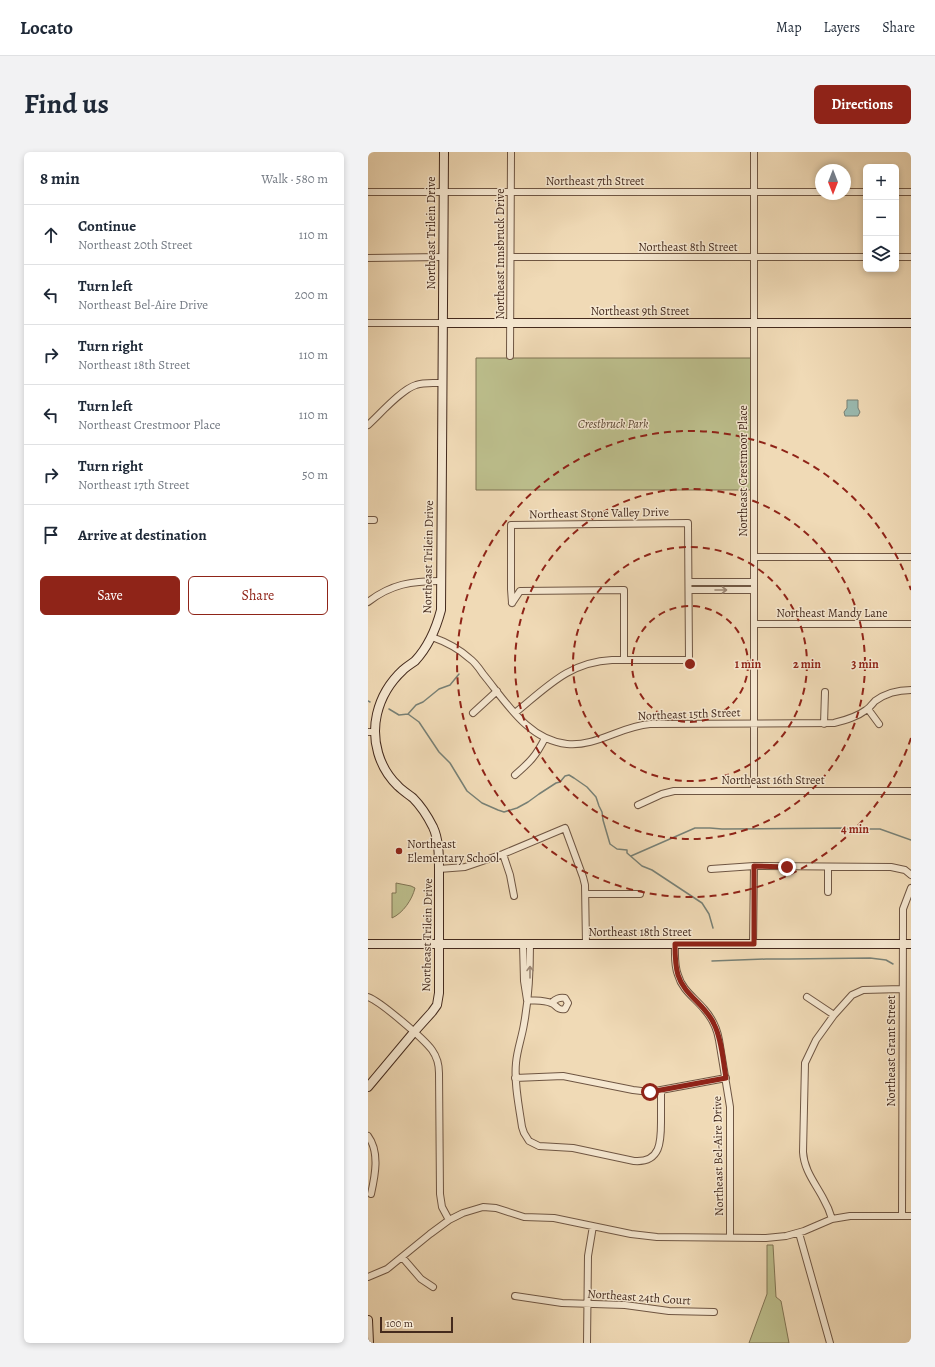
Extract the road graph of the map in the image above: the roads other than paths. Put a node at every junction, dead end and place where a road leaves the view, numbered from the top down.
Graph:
1 (444, 152) edge
2 (511, 152) edge
3 (754, 152) edge
4 (368, 192) edge
5 (444, 192) junction
6 (511, 192) junction
7 (754, 192) junction
8 (815, 192) edge
9 (851, 192) edge
10 (863, 192) edge
11 (899, 192) edge
12 (911, 192) edge
13 (443, 257) junction
14 (511, 257) junction
15 (899, 257) edge
16 (911, 257) edge
17 (368, 258) edge
18 (754, 258) junction
19 (863, 258) edge
20 (443, 322) junction
21 (510, 322) junction
22 (368, 323) edge
23 (754, 323) junction
24 (911, 323) edge
25 (510, 356) dead end
26 (442, 383) junction
27 (368, 425) edge
28 (911, 557) edge
29 (754, 558) junction
30 (440, 580) junction
31 (689, 582) junction
32 (754, 582) junction
33 (511, 589) junction
34 (689, 590) junction
35 (754, 590) junction
36 (520, 591) junction
37 (368, 602) edge
38 (754, 624) junction
39 (911, 624) edge
40 (432, 637) junction
41 (624, 660) junction
42 (911, 690) edge
43 (497, 691) junction
44 (825, 692) dead end
45 (868, 709) junction
46 (473, 713) dead end
47 (515, 713) junction
48 (753, 724) junction
49 (824, 724) junction
50 (879, 724) dead end
51 (371, 732) edge
52 (545, 738) junction
53 (515, 775) dead end
54 (754, 790) junction
55 (911, 791) edge
56 (638, 805) dead end
57 (503, 854) junction
58 (754, 866) junction
59 (828, 867) junction
60 (440, 869) junction
61 (711, 869) dead end
62 (911, 875) edge
63 (911, 888) edge
64 (828, 892) dead end
65 (586, 894) junction
66 (640, 894) dead end
67 (514, 896) dead end
68 (368, 944) edge
69 (439, 944) junction
70 (527, 944) junction
71 (586, 944) junction
72 (675, 944) junction
73 (754, 944) junction
74 (907, 944) edge
75 (902, 989) junction
76 (368, 997) edge
77 (808, 997) dead end
78 (527, 1000) junction
79 (551, 1003) dead end
80 (834, 1015) junction
81 (414, 1032) junction
82 (516, 1078) junction
83 (726, 1078) junction
84 (368, 1087) edge
85 (661, 1090) junction
86 (368, 1136) edge
87 (371, 1194) dead end
88 (902, 1216) junction
89 (911, 1216) edge
90 (832, 1219) junction
91 (449, 1220) junction
92 (593, 1226) junction
93 (798, 1234) junction
94 (730, 1237) junction
95 (402, 1257) junction
96 (368, 1277) edge
97 (433, 1287) dead end
98 (515, 1296) dead end
99 (588, 1303) junction
100 (714, 1312) dead end
101 (368, 1320) edge
102 (369, 1343) edge
103 (588, 1343) edge
104 (830, 1343) edge

1 - 5 street, Northeast Trilein Drive
2 - 6 street, Northeast Innsbruck Drive
3 - 7 street, Northeast Crestmoor Place
4 - 5 street, Northeast 7th Street
5 - 6 street, Northeast 7th Street
5 - 13 street, Northeast Trilein Drive
6 - 7 street, Northeast 7th Street
6 - 14 street, Northeast Innsbruck Drive
7 - 8 street, Northeast 7th Street
7 - 18 street, Northeast Crestmoor Place
9 - 10 street
11 - 12 street
13 - 17 street
13 - 20 street, Northeast Trilein Drive
14 - 18 street, Northeast 8th Street
14 - 21 street, Northeast Innsbruck Drive
15 - 16 street
18 - 19 street, Northeast 8th Street
18 - 23 street, Northeast Crestmoor Place
20 - 21 street, Northeast 9th Street
20 - 22 street, Northeast 9th Street
20 - 26 street, Northeast Trilein Drive
21 - 23 street, Northeast 9th Street
21 - 25 street, Northeast Innsbruck Drive
23 - 24 street, Northeast 9th Street
23 - 29 street, Northeast Crestmoor Place
26 - 27 street
26 - 30 street, Northeast Trilein Drive
28 - 29 street
29 - 32 street, Northeast Crestmoor Place
30 - 37 street
30 - 40 street, Northeast Trilein Drive
31 - 32 street
31 - 33 street, Northeast Stone Valley Drive
31 - 34 street
32 - 35 street, Northeast Crestmoor Place
33 - 36 street
33 - 36 street
34 -> 35 street
34 - 41 street
35 - 38 street, Northeast Crestmoor Place
36 - 41 street
38 - 39 street, Northeast Mandy Lane
38 - 48 street, Northeast Crestmoor Place
40 - 43 street, Northeast 15th Street
40 - 51 street, Northeast Trilein Drive
41 - 47 street
42 - 45 street, Northeast 15th Street
43 - 46 street
43 - 47 street, Northeast 15th Street
44 - 49 street
45 - 49 street, Northeast 15th Street
45 - 50 street
47 - 52 street, Northeast 15th Street
48 - 49 street, Northeast 15th Street
48 - 52 street, Northeast 15th Street
48 - 54 street, Northeast Crestmoor Place
51 - 60 street, Northeast Trilein Drive
52 - 53 street
54 - 55 street, Northeast 16th Street
54 - 56 street, Northeast 16th Street
57 - 60 street
57 - 65 street
57 - 67 street
58 - 59 street
58 - 61 street
58 - 73 street
59 - 62 street
59 - 64 street
60 - 69 street, Northeast Trilein Drive
63 - 74 street, Northeast Grant Street
65 - 66 street
65 - 71 street
68 - 69 street, Northeast 18th Street
69 - 70 street, Northeast 18th Street
69 - 81 street, Northeast Trilein Drive
70 - 71 street, Northeast 18th Street
70 - 78 street
71 - 72 street, Northeast 18th Street
72 - 73 street, Northeast 18th Street
72 - 83 street, Northeast Bel-Aire Drive
73 - 74 street, Northeast 18th Street
74 - 75 street, Northeast Grant Street
75 - 80 street
75 - 88 street, Northeast Grant Street
76 - 81 street
77 - 80 street
78 - 79 street
78 - 82 street
80 - 90 street
81 - 84 street, Northeast Trilein Drive
81 - 91 street
82 - 85 street
82 - 85 street
83 - 85 street
83 - 94 street, Northeast Bel-Aire Drive
86 - 87 street
88 - 89 street
88 - 90 street
90 - 93 street
91 - 92 street
91 - 95 street
92 - 94 street
92 - 99 street
93 - 94 street
93 - 104 street
95 - 96 street
95 - 97 street
98 - 99 street, Northeast 24th Court
99 - 100 street, Northeast 24th Court
99 - 103 street
101 - 102 street

